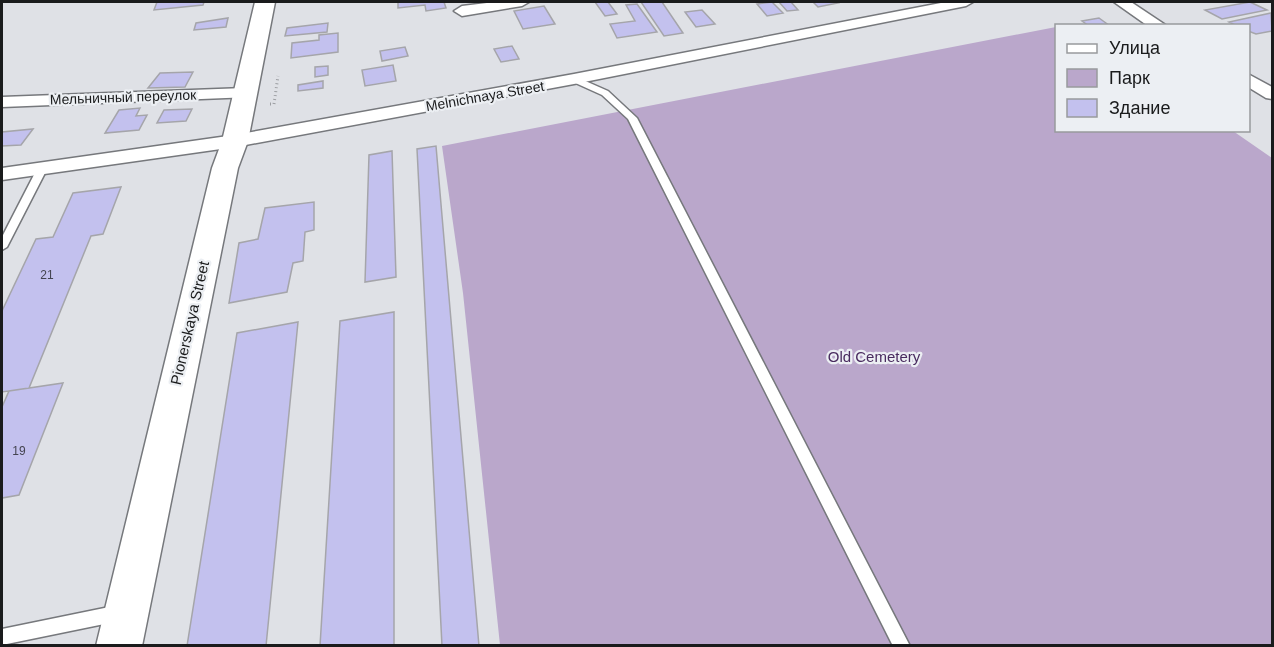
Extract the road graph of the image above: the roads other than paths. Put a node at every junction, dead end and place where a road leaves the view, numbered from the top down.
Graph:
1 (265, 2) edge
2 (522, 2) edge
3 (966, 2) edge
4 (1121, 2) edge
5 (462, 11) dead end
6 (1157, 24) edge
7 (574, 80) junction
8 (1250, 80) edge
9 (245, 93) junction
10 (1272, 94) edge
11 (2, 102) edge
12 (235, 141) junction
13 (42, 169) junction
14 (2, 174) edge
15 (2, 247) edge
16 (126, 611) junction
17 (2, 637) edge
18 (118, 645) edge
19 (902, 645) edge

1 - 9 street, Pionerskaya Street
2 - 5 street
3 - 7 street, Melnichnaya Street
4 - 6 street
7 - 12 street, Melnichnaya Street
7 - 19 lane
8 - 10 street
9 - 11 street, Мельничный переулок
9 - 12 street, Pionerskaya Street
12 - 13 street, Melnichnaya Street
12 - 16 street, Pionerskaya Street
13 - 14 street, Melnichnaya Street
13 - 15 lane
16 - 17 lane
16 - 18 street, Pionerskaya Street

